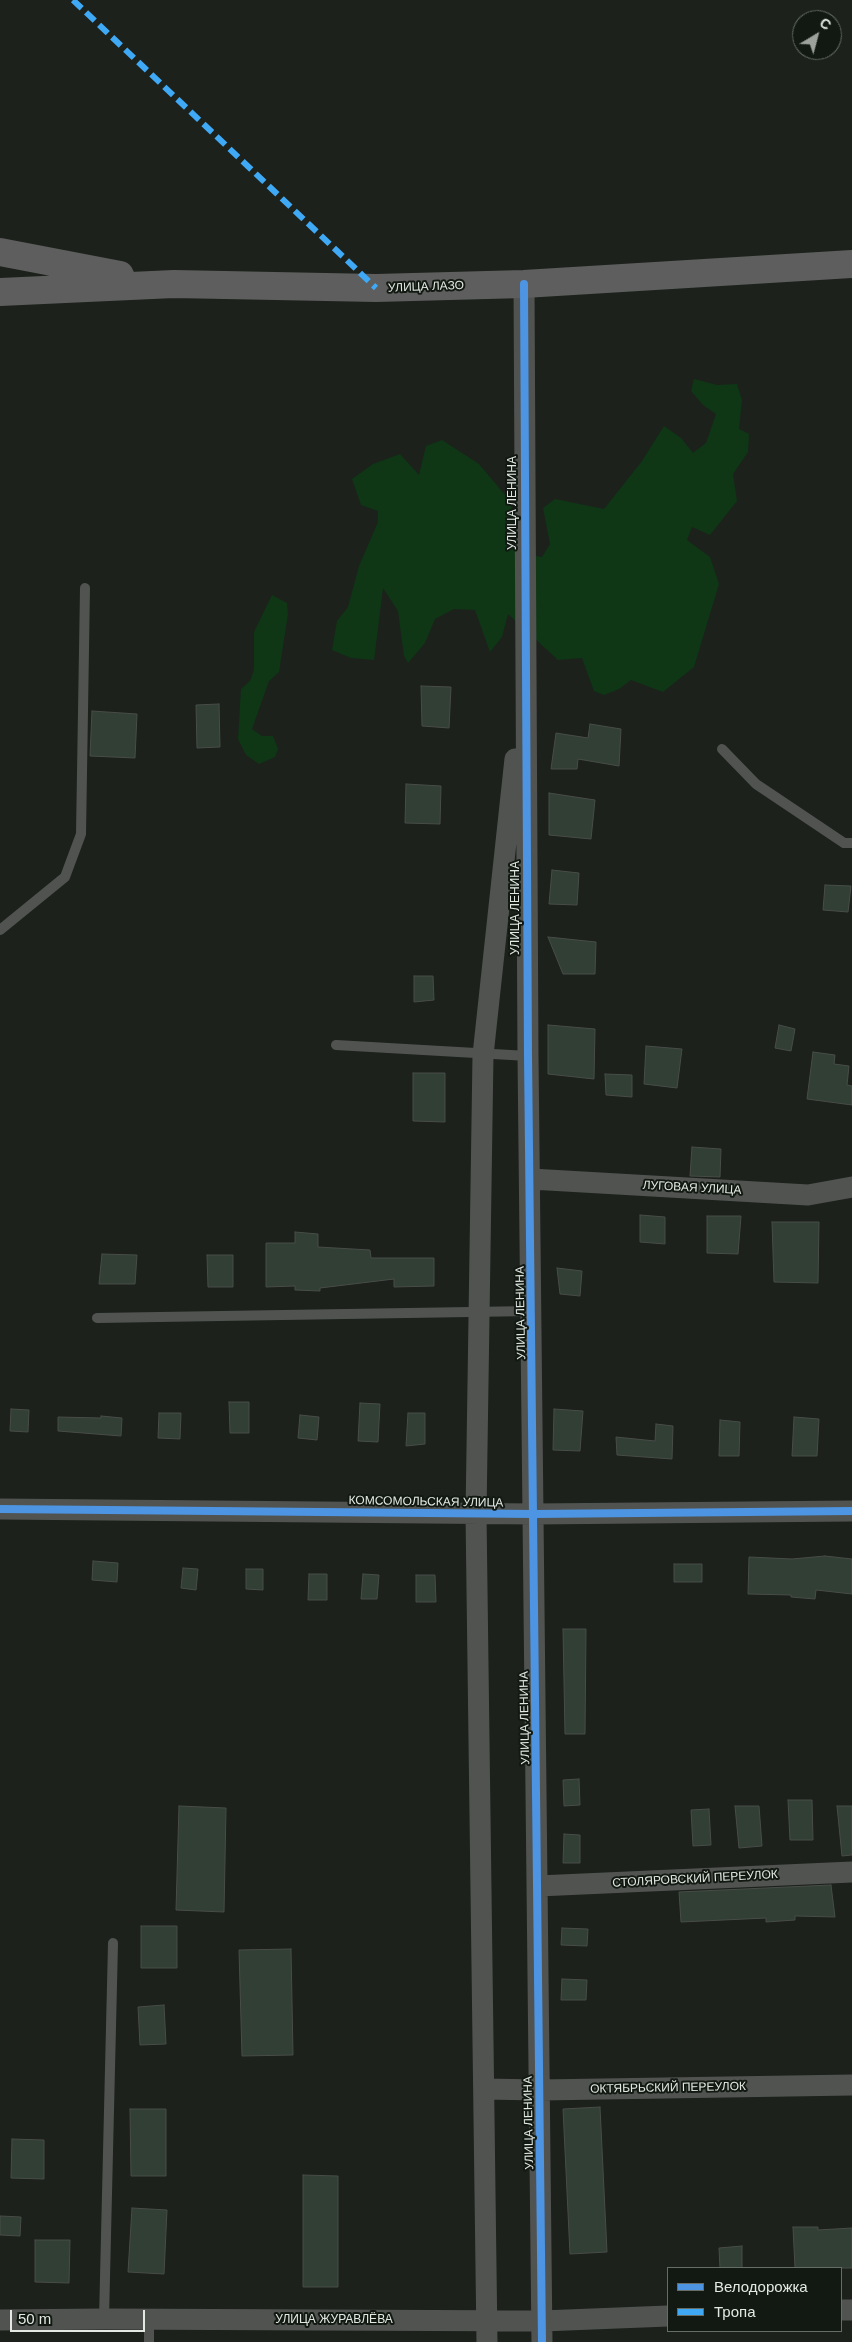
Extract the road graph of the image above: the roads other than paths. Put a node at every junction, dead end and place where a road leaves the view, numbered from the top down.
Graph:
1 (0, 252) edge
2 (852, 264) edge
3 (174, 284) junction
4 (524, 284) junction
5 (0, 292) edge
6 (85, 588) dead end
7 (525, 657) junction
8 (722, 749) dead end
9 (852, 843) edge
10 (0, 930) edge
11 (336, 1045) dead end
12 (484, 1055) junction
13 (528, 1056) junction
14 (531, 1179) junction
15 (852, 1187) edge
16 (532, 1311) junction
17 (479, 1312) junction
18 (97, 1318) dead end
19 (0, 1509) edge
20 (852, 1511) edge
21 (476, 1514) junction
22 (534, 1514) junction
23 (852, 1872) edge
24 (538, 1886) junction
25 (113, 1943) dead end
26 (852, 2085) edge
27 (484, 2089) junction
28 (540, 2090) junction
29 (667, 2316) edge
30 (104, 2319) junction
31 (149, 2319) junction
32 (0, 2320) edge
33 (487, 2320) junction
34 (542, 2321) junction
35 (149, 2342) edge
36 (487, 2342) edge
37 (542, 2342) edge

1 - 3 main road
2 - 4 main road, УЛИЦА ЛАЗО
3 - 4 main road, УЛИЦА ЛАЗО
3 - 5 main road, УЛИЦА ЛАЗО
4 - 7 street, УЛИЦА ЛЕНИНА
6 - 10 lane
7 - 12 street
7 - 13 street, УЛИЦА ЛЕНИНА
8 - 9 lane
11 - 12 lane
12 - 13 lane
12 - 17 street
13 - 14 street, УЛИЦА ЛЕНИНА
14 - 15 street, ЛУГОВАЯ УЛИЦА
14 - 16 street, УЛИЦА ЛЕНИНА
16 - 17 lane
16 - 22 street, УЛИЦА ЛЕНИНА
17 - 18 lane
17 - 21 street
19 - 21 street, КОМСОМОЛЬСКАЯ УЛИЦА
20 - 22 street, КОМСОМОЛЬСКАЯ УЛИЦА
21 - 22 street, КОМСОМОЛЬСКАЯ УЛИЦА
21 - 27 street
22 - 24 street, УЛИЦА ЛЕНИНА
23 - 24 street, СТОЛЯРОВСКИЙ ПЕРЕУЛОК
24 - 28 street, УЛИЦА ЛЕНИНА
25 - 30 lane
26 - 28 street, ОКТЯБРЬСКИЙ ПЕРЕУЛОК
27 - 28 street, ОКТЯБРЬСКИЙ ПЕРЕУЛОК
27 - 33 street
28 - 34 street, УЛИЦА ЛЕНИНА
29 - 34 street, УЛИЦА ЖУРАВЛЁВА
30 - 31 street, УЛИЦА ЖУРАВЛЁВА
30 - 32 street, УЛИЦА ЖУРАВЛЁВА
31 - 33 street, УЛИЦА ЖУРАВЛЁВА
31 - 35 lane
33 - 34 street, УЛИЦА ЖУРАВЛЁВА
33 - 36 street
34 - 37 street, УЛИЦА ЛЕНИНА

